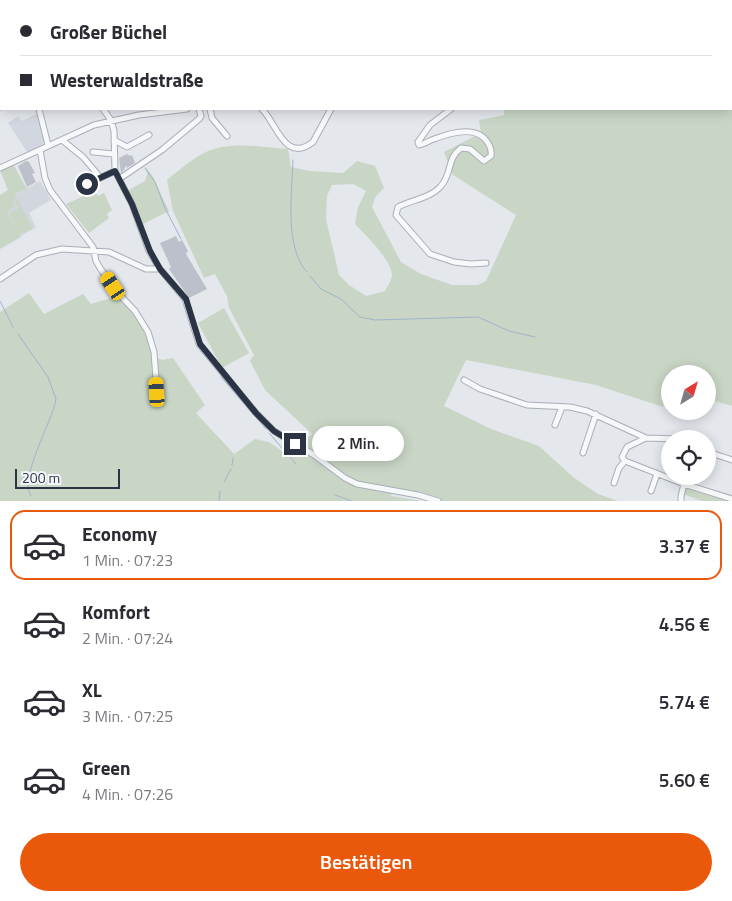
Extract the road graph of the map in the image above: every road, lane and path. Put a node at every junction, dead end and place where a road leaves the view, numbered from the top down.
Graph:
1 (39, 110) edge
2 (104, 110) edge
3 (175, 110) edge
4 (200, 110) edge
5 (210, 110) edge
6 (263, 110) edge
7 (330, 110) edge
8 (450, 110) edge
9 (111, 120) junction
10 (149, 135) dead end
11 (227, 136) dead end
12 (63, 140) junction
13 (114, 140) junction
14 (48, 146) junction
15 (40, 150) junction
16 (93, 152) dead end
17 (114, 154) junction
18 (0, 168) edge
19 (115, 171) junction
20 (100, 177) junction
21 (119, 179) junction
22 (87, 184) dead end
23 (95, 252) junction
24 (486, 263) dead end
25 (160, 269) junction
26 (0, 279) edge
27 (464, 380) dead end
28 (157, 392) dead end
29 (562, 406) junction
30 (596, 414) junction
31 (555, 425) dead end
32 (649, 438) junction
33 (661, 438) edge
34 (582, 453) dead end
35 (716, 455) edge
36 (732, 460) edge
37 (624, 461) junction
38 (657, 474) junction
39 (661, 475) edge
40 (614, 483) dead end
41 (684, 485) edge
42 (687, 485) edge
43 (651, 491) dead end
44 (732, 500) edge
45 (438, 501) edge
46 (681, 501) edge

1 - 14 street
2 - 9 street
3 - 9 street
4 - 21 street
5 - 11 street
6 - 7 street
8 - 24 street
9 - 12 street
9 - 13 street
10 - 13 street
12 - 14 street
12 - 20 street
13 - 17 street
14 - 15 street
15 - 18 street
15 - 23 street
16 - 17 street
17 - 19 street
19 - 20 street
19 - 21 street
20 - 22 street
21 - 25 street
23 - 25 street
23 - 26 street
23 - 28 street
25 - 45 street
27 - 29 street
29 - 30 street
29 - 31 street
30 - 32 street
30 - 34 street
32 - 33 street
32 - 37 street
35 - 36 street
37 - 38 street
37 - 40 street
38 - 39 street
38 - 43 street
41 - 46 street
42 - 44 street

